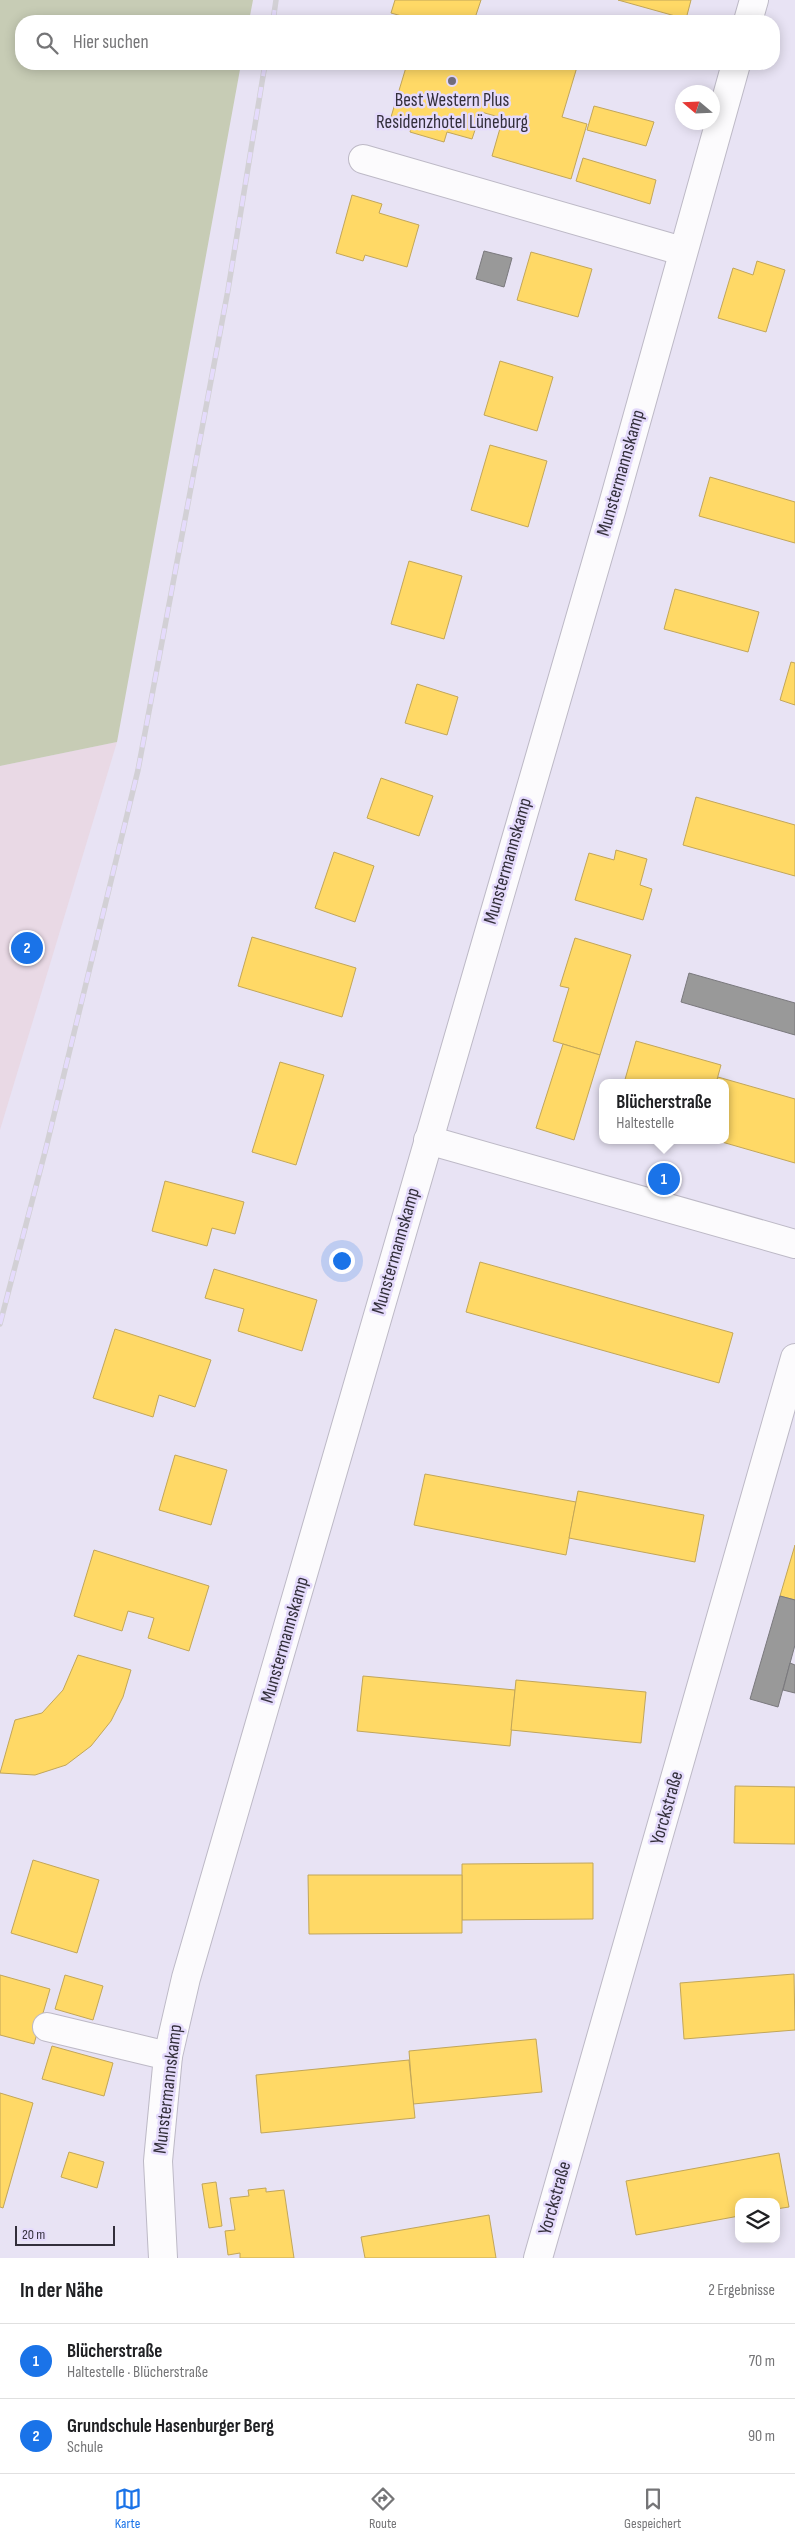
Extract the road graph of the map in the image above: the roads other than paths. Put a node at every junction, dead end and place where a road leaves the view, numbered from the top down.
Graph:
1 (754, 0) edge
2 (750, 15) edge
3 (734, 70) edge
4 (363, 159) dead end
5 (682, 251) junction
6 (428, 1140) junction
7 (795, 1244) edge
8 (795, 1358) edge
9 (46, 2027) dead end
10 (168, 2056) junction
11 (163, 2258) edge
12 (538, 2258) edge

1 - 2 street
3 - 5 street, Munstermannskamp
4 - 5 street
5 - 6 street, Munstermannskamp
6 - 7 street
6 - 10 street, Munstermannskamp
8 - 12 street, Yorckstraße
9 - 10 street
10 - 11 street, Munstermannskamp

